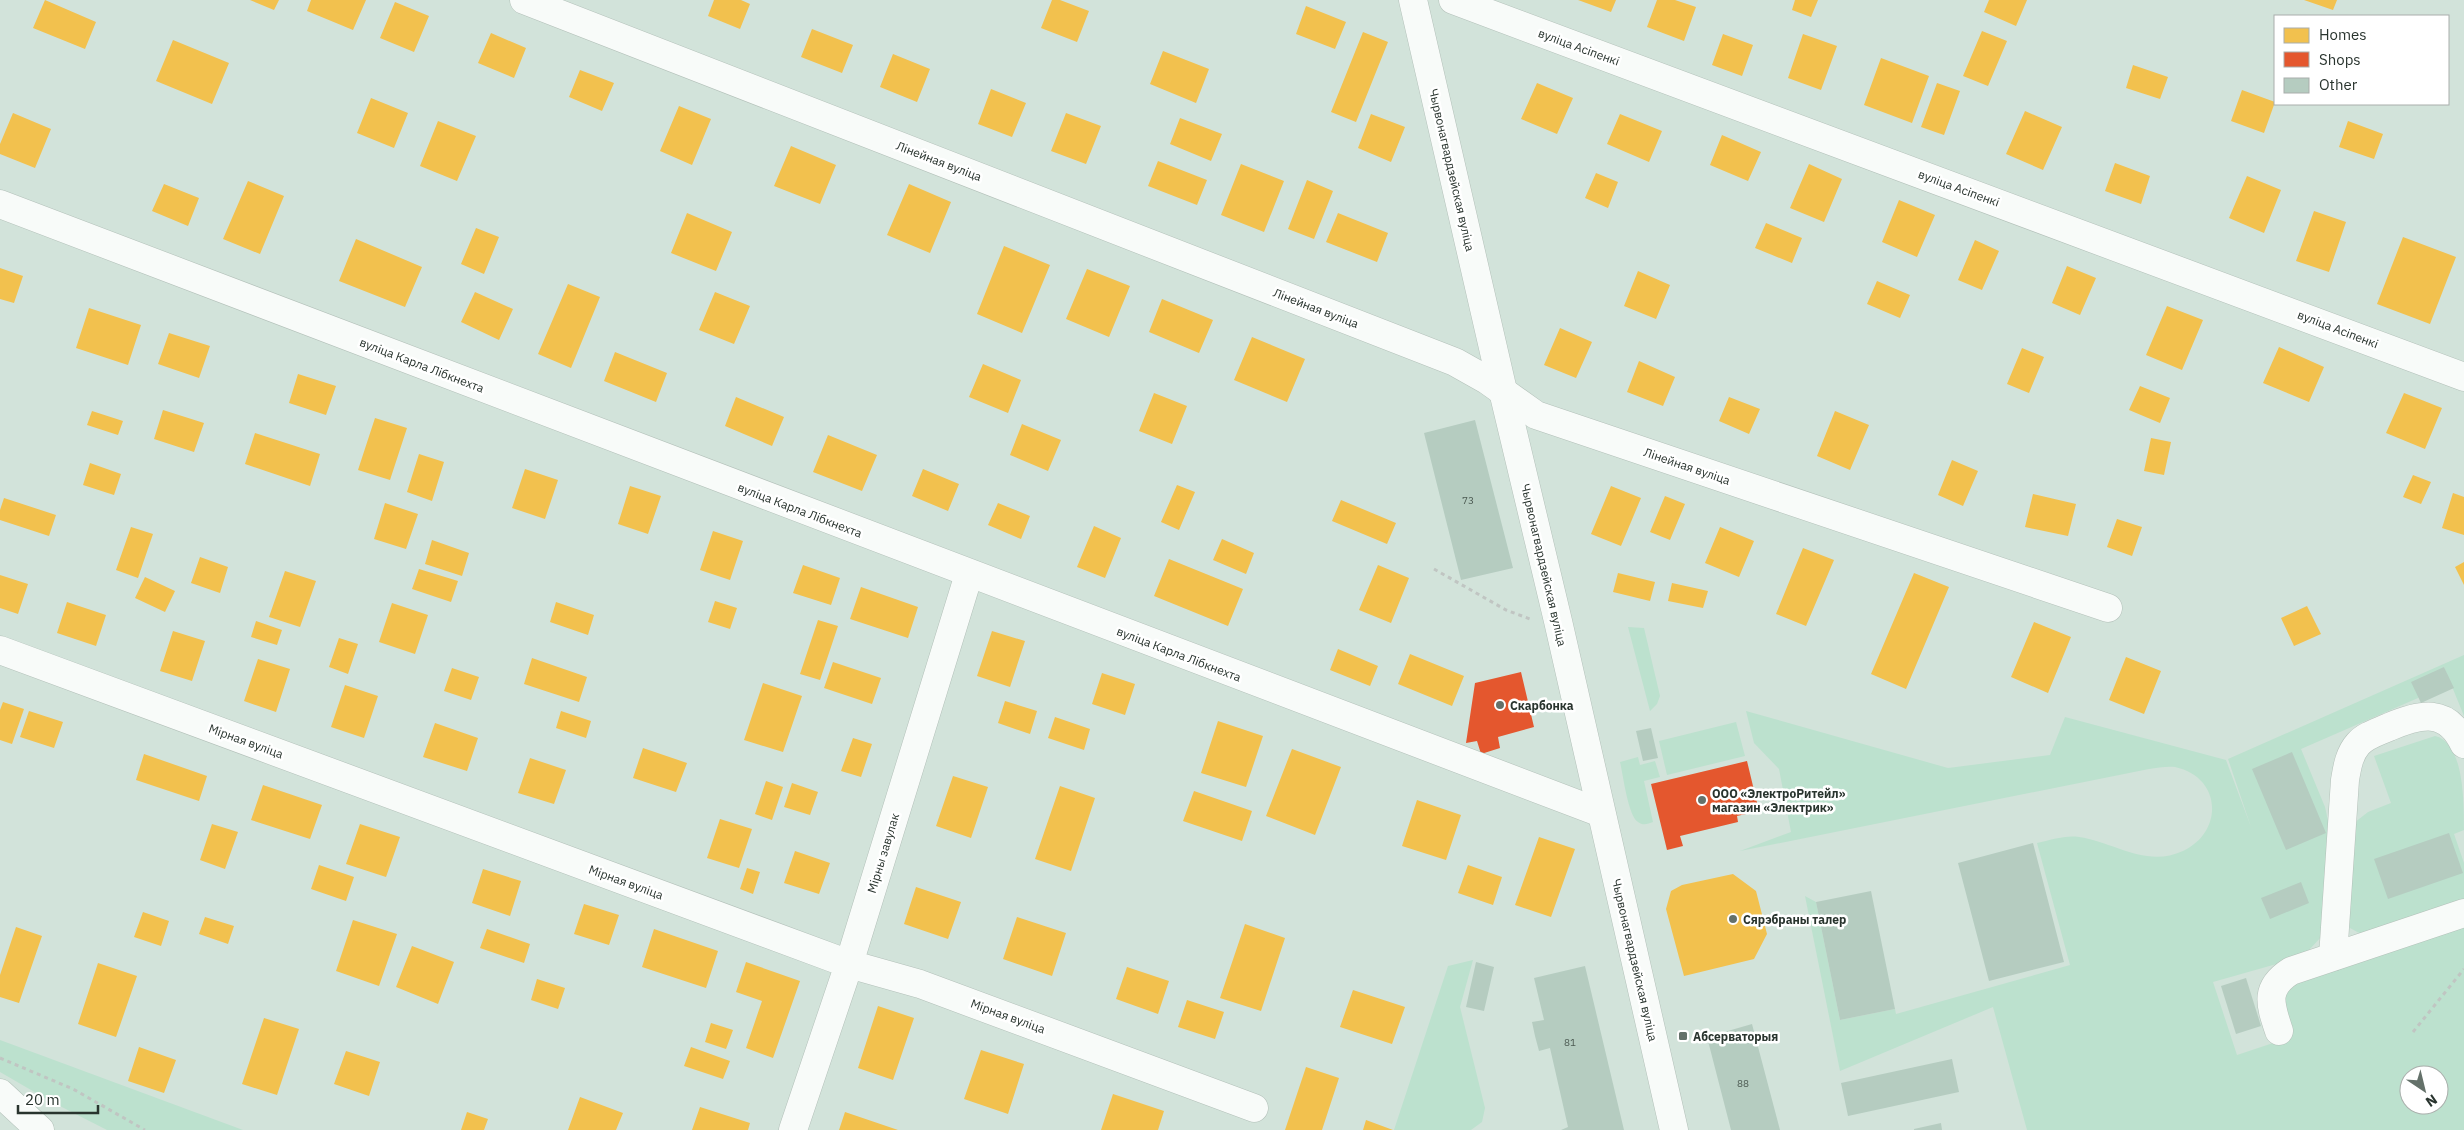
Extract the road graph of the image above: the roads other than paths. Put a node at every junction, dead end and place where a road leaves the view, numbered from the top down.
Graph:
1 (524, 0) edge
2 (1413, 0) edge
3 (1453, 0) edge
4 (0, 204) edge
5 (2464, 377) edge
6 (1503, 391) junction
7 (969, 574) junction
8 (2108, 608) dead end
9 (0, 650) edge
10 (2464, 744) edge
11 (1601, 813) junction
12 (2464, 913) edge
13 (2333, 957) junction
14 (849, 964) junction
15 (2279, 1031) dead end
16 (0, 1093) edge
17 (1254, 1108) dead end
18 (40, 1130) edge
19 (792, 1130) edge
20 (1674, 1130) edge

1 - 6 street, Лінейная вуліца
2 - 6 street, Чырвонагвардзейская вуліца
3 - 5 street, вуліца Асіпенкі
4 - 7 street, вуліца Карла Лібкнехта
6 - 8 street, Лінейная вуліца
6 - 11 street, Чырвонагвардзейская вуліца
7 - 11 street, вуліца Карла Лібкнехта
7 - 14 street, Мірны завулак
9 - 14 street, Мірная вуліца
10 - 13 street
11 - 20 street, Чырвонагвардзейская вуліца
12 - 13 street
13 - 15 street
14 - 17 street, Мірная вуліца
14 - 19 street, Мірны завулак
16 - 18 street

